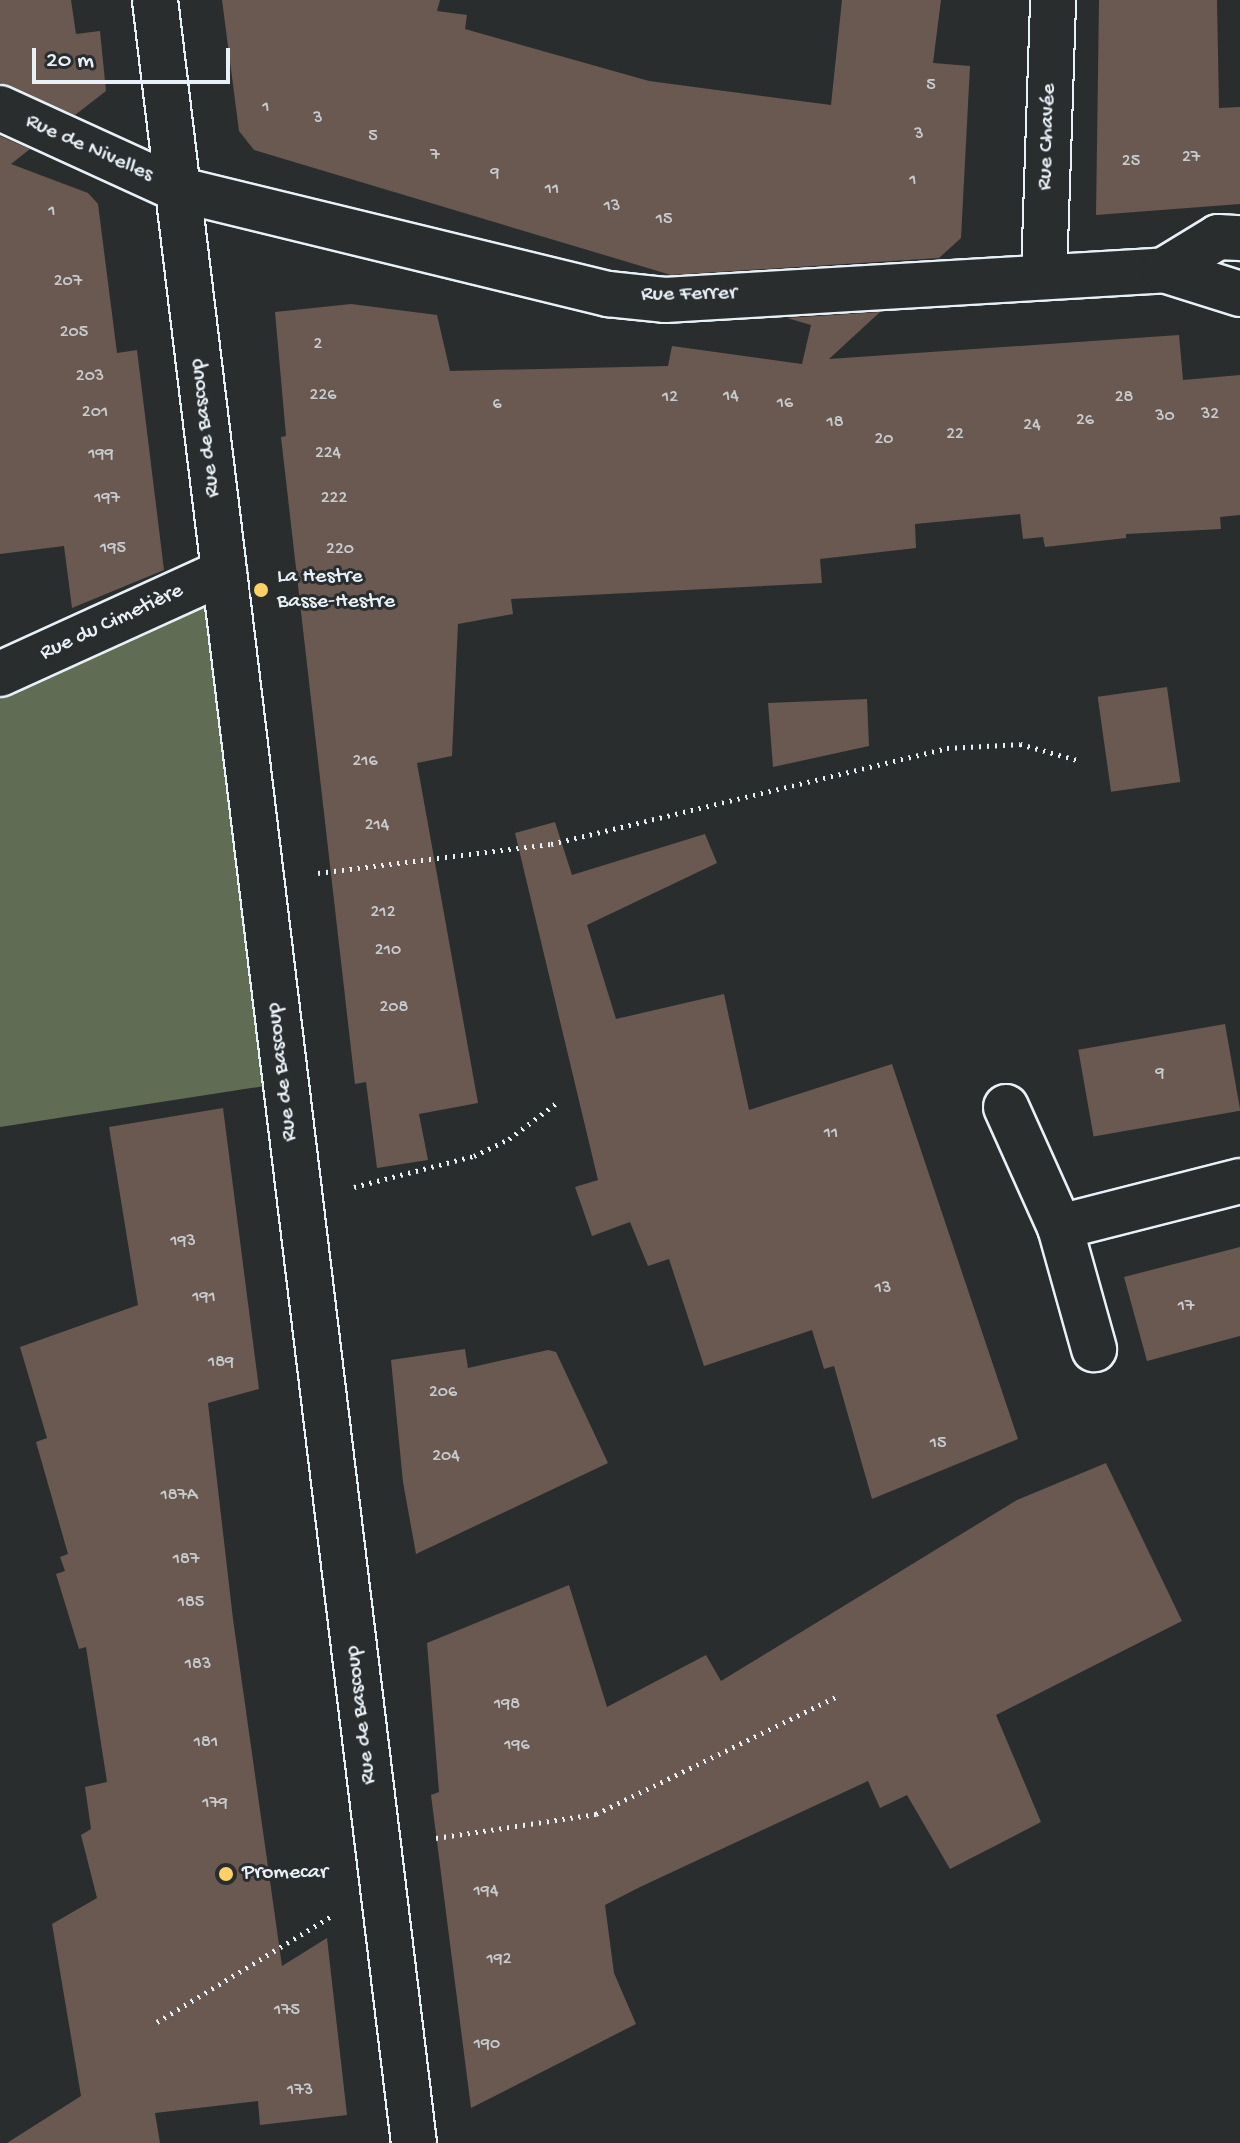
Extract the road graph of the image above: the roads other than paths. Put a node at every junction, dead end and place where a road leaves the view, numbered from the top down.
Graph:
1 (155, 0) edge
2 (1053, 0) edge
3 (0, 108) edge
4 (177, 189) junction
5 (1240, 238) edge
6 (1164, 270) junction
7 (1044, 275) junction
8 (1240, 294) edge
9 (224, 572) junction
10 (0, 674) edge
11 (1006, 1107) dead end
12 (1240, 1181) edge
13 (1060, 1227) junction
14 (1094, 1349) dead end
15 (414, 2143) edge

1 - 4 street, Rue de Bascoup
2 - 7 street, Rue Chavée
3 - 4 street, Rue de Nivelles
4 - 7 street, Rue Ferrer
4 - 9 street, Rue de Bascoup
5 - 6 street, Rue Ferrer
6 - 7 street, Rue Ferrer
6 - 8 street, Rue Ferrer
9 - 10 street, Rue du Cimetière
9 - 15 street, Rue de Bascoup
11 - 13 street
12 - 13 street
13 - 14 street

